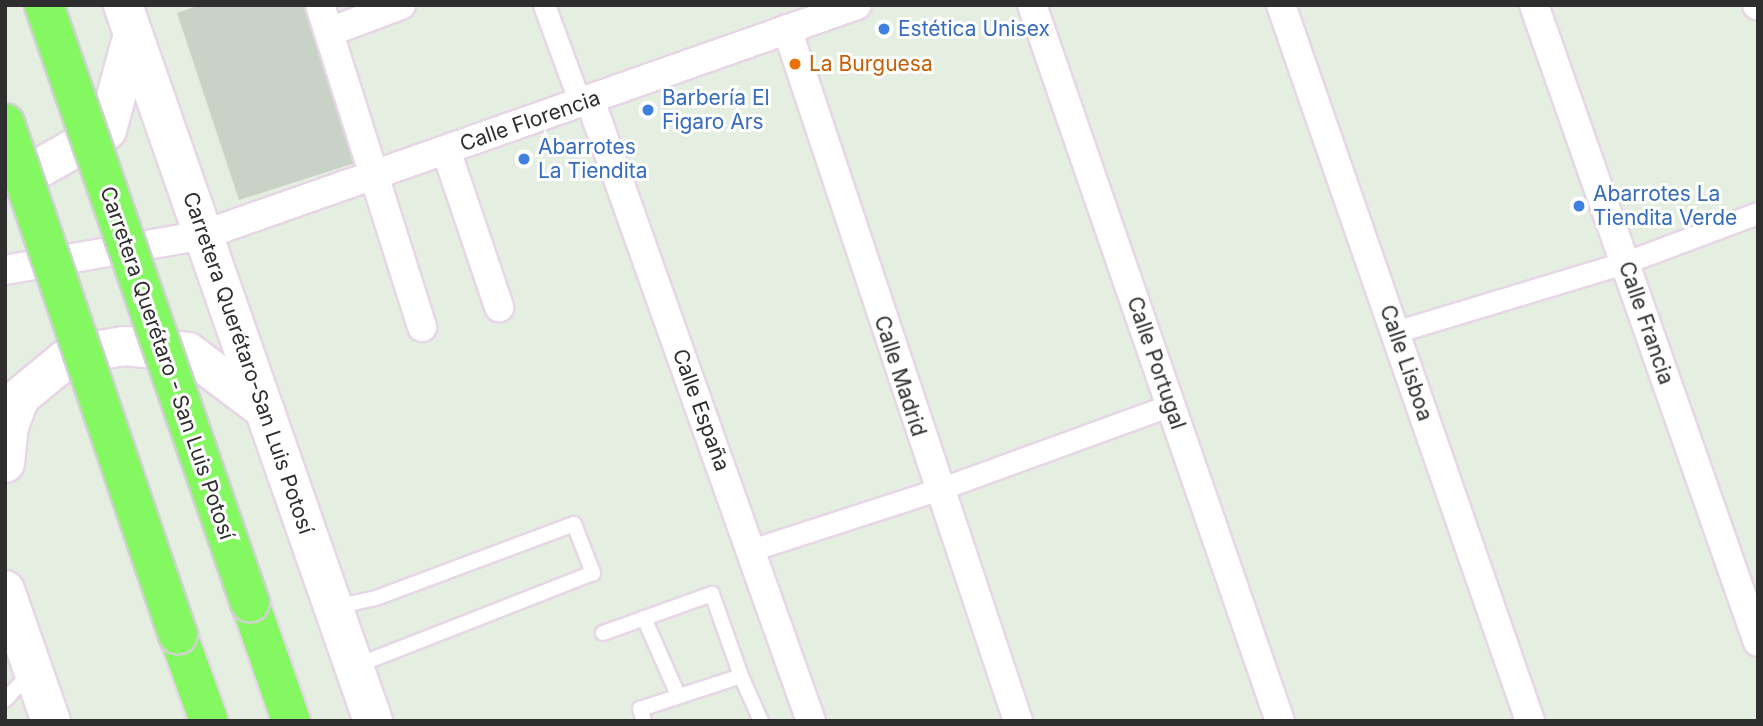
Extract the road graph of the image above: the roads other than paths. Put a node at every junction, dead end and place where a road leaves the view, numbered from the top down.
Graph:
1 (44, 5) edge
2 (320, 5) edge
3 (401, 5) edge
4 (544, 5) edge
5 (858, 5) edge
6 (1032, 5) edge
7 (1282, 5) edge
8 (1534, 5) edge
9 (128, 20) edge
10 (787, 29) junction
11 (329, 32) junction
12 (585, 102) junction
13 (5, 123) edge
14 (446, 150) junction
15 (374, 175) junction
16 (5, 177) edge
17 (1758, 213) edge
18 (203, 235) junction
19 (1624, 263) junction
20 (5, 270) edge
21 (499, 307) dead end
22 (422, 327) dead end
23 (1395, 332) junction
24 (1170, 405) junction
25 (265, 410) junction
26 (5, 463) edge
27 (937, 490) junction
28 (751, 550) junction
29 (5, 590) edge
30 (334, 608) junction
31 (644, 618) junction
32 (603, 633) dead end
33 (1758, 642) edge
34 (354, 667) junction
35 (33, 670) junction
36 (741, 676) junction
37 (678, 695) junction
38 (5, 700) edge
39 (51, 721) edge
40 (209, 721) edge
41 (291, 721) edge
42 (373, 721) edge
43 (643, 721) edge
44 (761, 721) edge
45 (811, 721) edge
46 (1017, 721) edge
47 (1280, 721) edge
48 (1530, 721) edge

1 - 41 highway, Carretera Querétaro - San Luis Potosí, bridge
2 - 11 street
3 - 11 street
4 - 12 street
5 - 10 street, Calle Florencia
6 - 24 street, Calle Portugal
7 - 23 street, Calle Lisboa
8 - 19 street, Calle Francia
9 - 16 main road
9 - 18 main road, Carretera Querétaro-San Luis Potosí
10 - 12 street, Calle Florencia
10 - 27 street, Calle Madrid
11 - 15 street
12 - 14 street, Calle Florencia
12 - 28 street, Calle España
13 - 40 highway, bridge
14 - 15 street, Calle Florencia
14 - 21 street
15 - 18 street, Calle Florencia
15 - 22 street
17 - 19 street
18 - 20 street, Calle Florencia
18 - 25 main road, Carretera Querétaro-San Luis Potosí
19 - 23 street
19 - 33 street, Calle Francia
23 - 48 street, Calle Lisboa
24 - 27 street
24 - 47 street, Calle Portugal
25 - 26 main road
25 - 30 main road, Carretera Querétaro-San Luis Potosí
27 - 28 street
27 - 46 street, Calle Madrid
28 - 45 street, Calle España
29 - 35 main road
30 - 34 main road, Carretera Querétaro-San Luis Potosí
30 - 34 lane
31 - 32 lane
31 - 36 lane
31 - 37 lane
34 - 42 main road, Carretera Querétaro-San Luis Potosí
35 - 38 lane
35 - 39 main road
36 - 37 lane
36 - 44 lane
37 - 43 lane

